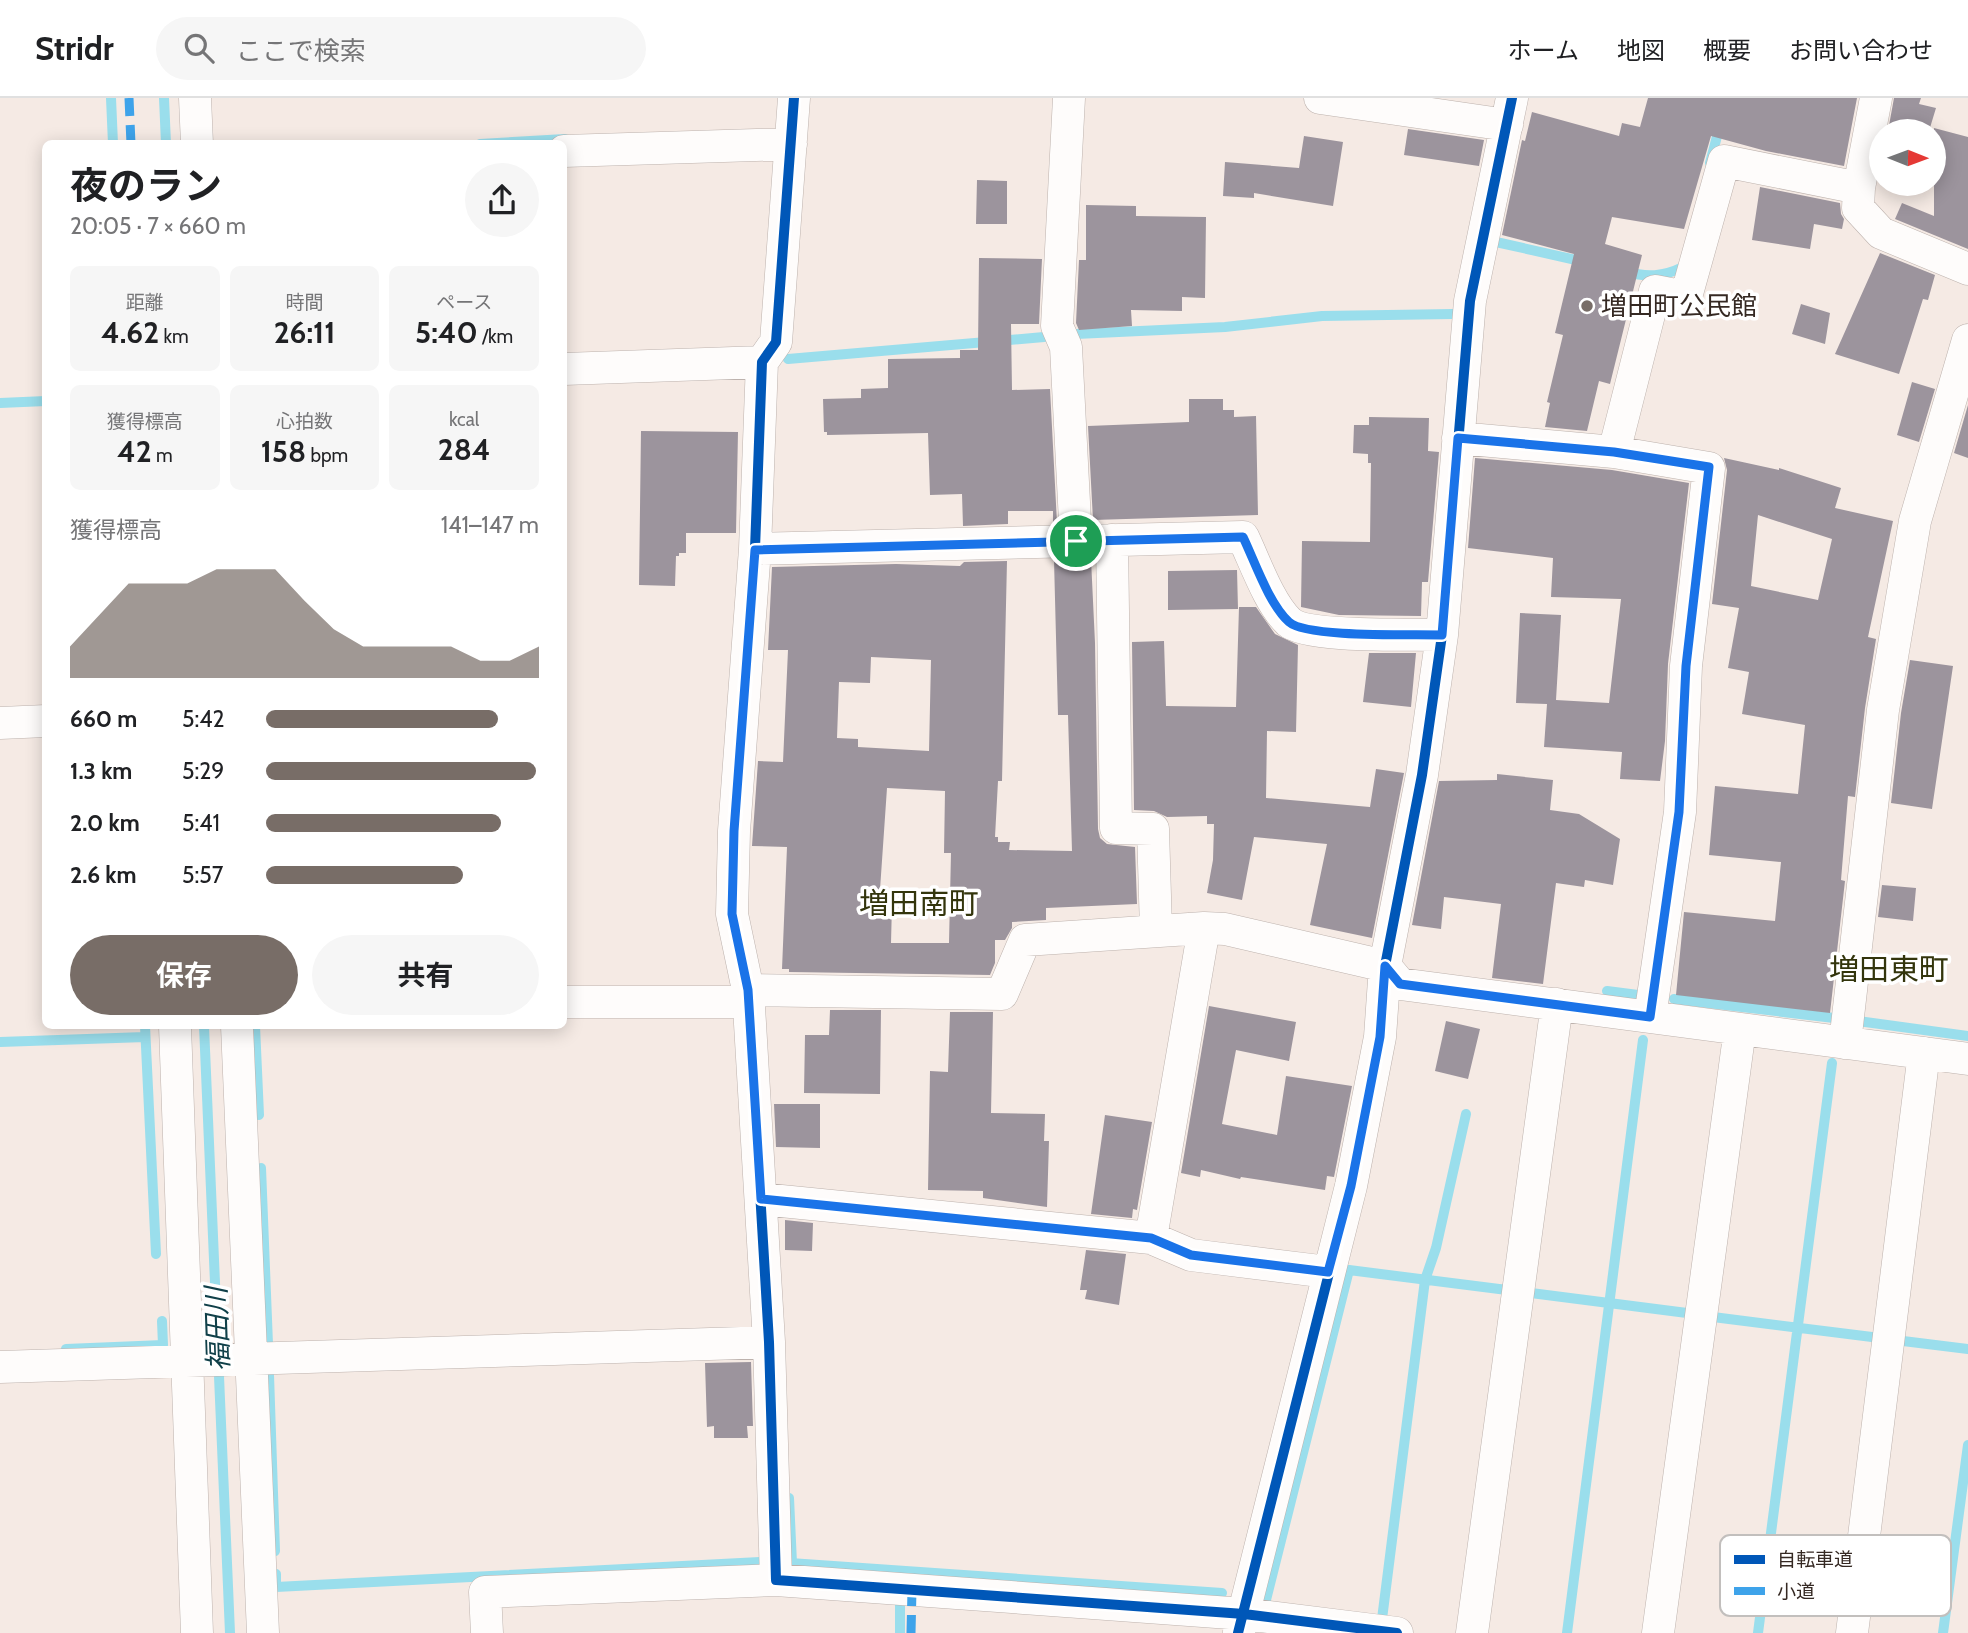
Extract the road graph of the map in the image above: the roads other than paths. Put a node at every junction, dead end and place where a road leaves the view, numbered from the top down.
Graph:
1 (195, 98) edge
2 (794, 98) edge
3 (1069, 98) edge
4 (1320, 98) edge
5 (1876, 98) edge
6 (1510, 111) edge
7 (197, 140) edge
8 (791, 144) junction
9 (567, 150) edge
10 (1859, 188) junction
11 (1968, 269) edge
12 (1968, 340) edge
13 (762, 362) junction
14 (567, 369) edge
15 (1458, 438) junction
16 (1614, 452) junction
17 (1112, 540) junction
18 (1076, 541) junction
19 (755, 550) junction
20 (1442, 635) junction
21 (42, 721) edge
22 (0, 723) edge
23 (1204, 928) junction
24 (1156, 930) junction
25 (1385, 966) junction
26 (748, 996) junction
27 (567, 1002) edge
28 (1557, 1004) junction
29 (1650, 1017) junction
30 (174, 1029) edge
31 (237, 1029) edge
32 (1740, 1029) junction
33 (1845, 1043) junction
34 (1924, 1054) junction
35 (1968, 1059) edge
36 (761, 1199) junction
37 (1151, 1238) junction
38 (1328, 1272) junction
39 (769, 1342) junction
40 (246, 1359) junction
41 (195, 1361) junction
42 (0, 1367) edge
43 (1864, 1535) edge
44 (776, 1580) junction
45 (1241, 1623) edge
46 (197, 1633) edge
47 (263, 1633) edge
48 (486, 1633) edge
49 (1397, 1633) edge
50 (1472, 1633) edge
51 (1658, 1633) edge

1 - 7 street
2 - 8 street
3 - 18 street
4 - 6 street
5 - 10 street
6 - 15 street
8 - 9 street
8 - 13 street
10 - 11 street
10 - 16 street
12 - 33 street
13 - 14 street
13 - 19 street
15 - 16 street
15 - 20 street
16 - 29 street
17 - 18 street
17 - 20 street
17 - 24 street
18 - 19 street
19 - 26 street
20 - 25 street
21 - 22 street
23 - 24 street
23 - 25 street
23 - 37 street
24 - 26 street
25 - 28 street
25 - 38 street
26 - 27 street
26 - 36 street
28 - 29 street
28 - 50 street
29 - 32 street
30 - 41 street
31 - 40 street
32 - 33 street
32 - 51 street
33 - 34 street
34 - 35 street
34 - 43 street
36 - 37 street
36 - 39 street
37 - 38 street
38 - 45 street
39 - 40 street
39 - 44 street
40 - 41 street
40 - 47 street
41 - 42 street
41 - 46 street
44 - 45 street
44 - 48 street
45 - 49 street

